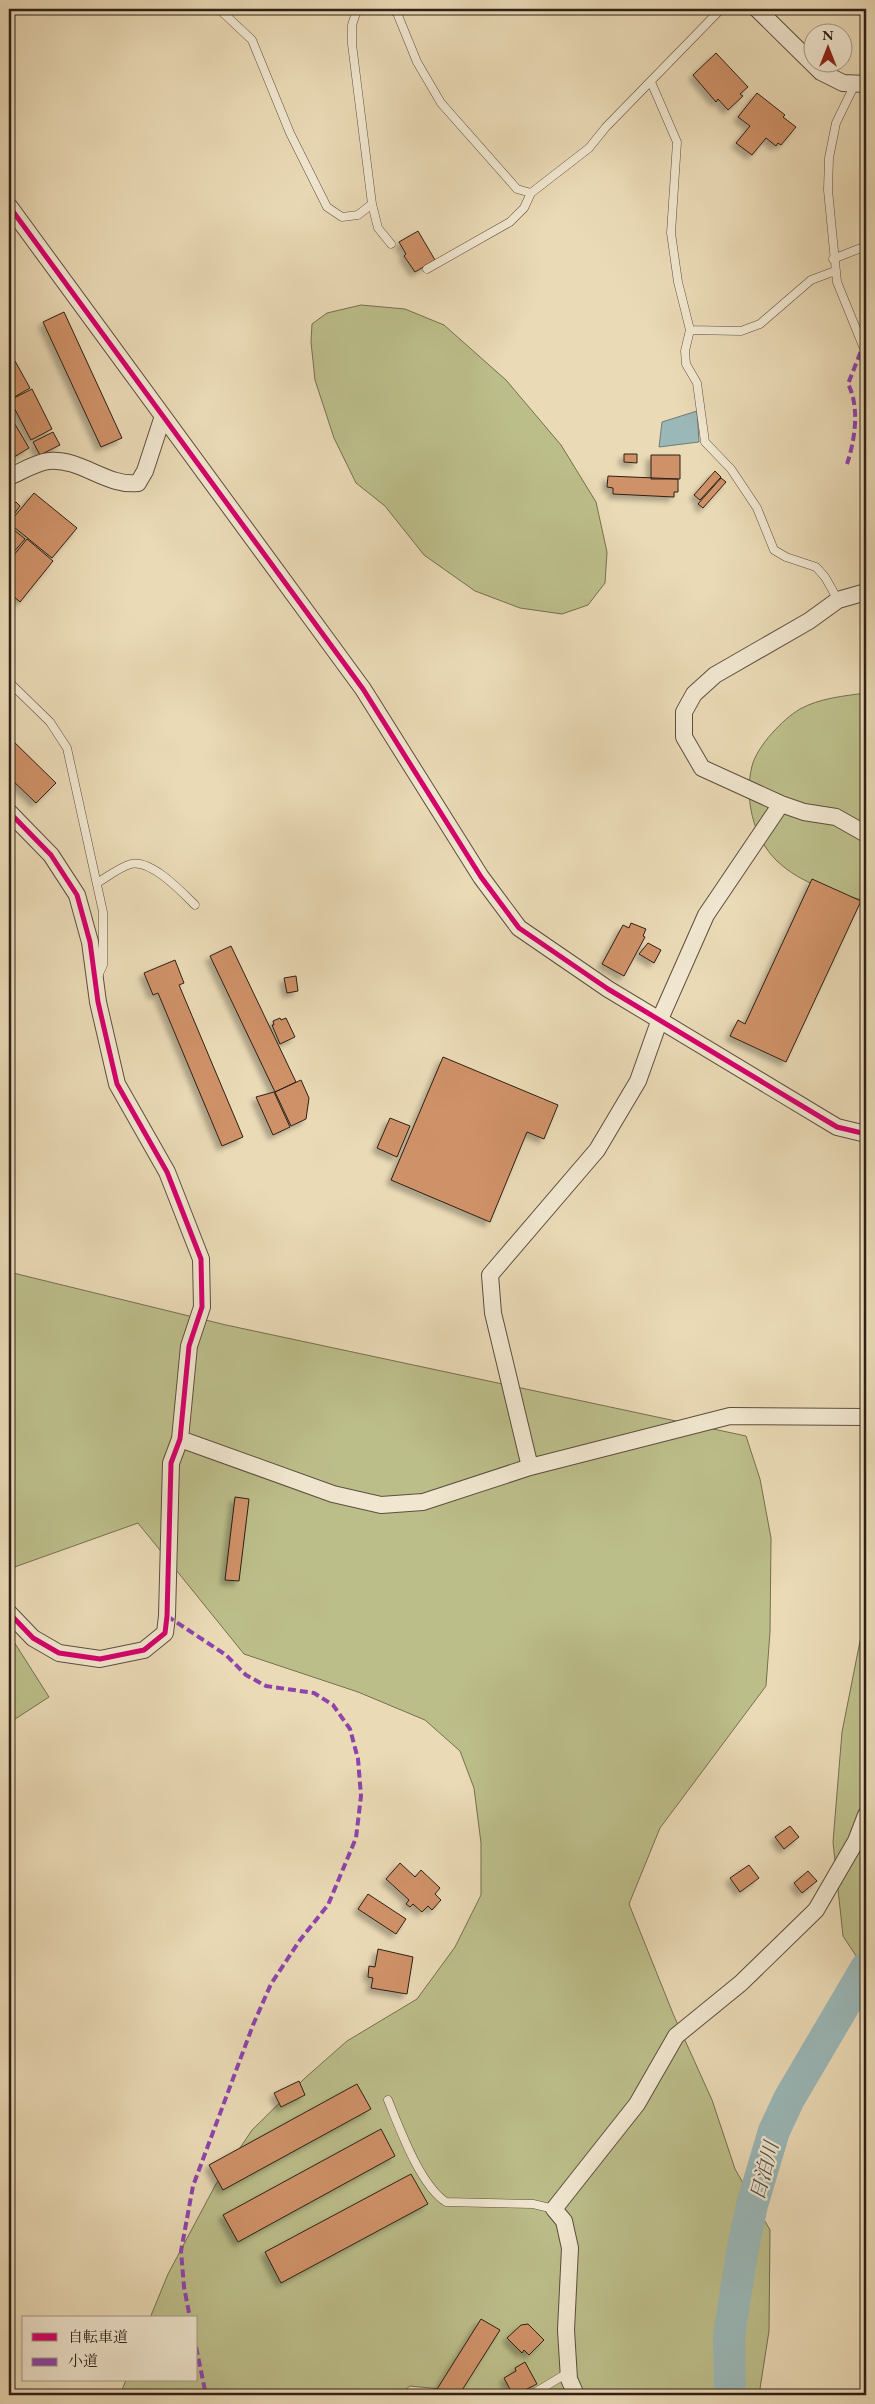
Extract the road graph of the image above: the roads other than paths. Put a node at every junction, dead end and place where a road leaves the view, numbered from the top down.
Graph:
1 (219, 9) edge
2 (361, 9) edge
3 (392, 9) edge
4 (721, 9) edge
5 (757, 9) edge
6 (651, 82) junction
7 (861, 84) edge
8 (531, 193) junction
9 (372, 204) junction
10 (9, 206) edge
11 (391, 244) dead end
12 (866, 246) edge
13 (833, 259) junction
14 (427, 269) dead end
15 (835, 271) junction
16 (690, 330) junction
17 (866, 345) edge
18 (164, 416) junction
19 (9, 477) edge
20 (866, 592) edge
21 (838, 600) junction
22 (9, 682) edge
23 (781, 804) junction
24 (9, 812) edge
25 (866, 834) edge
26 (97, 883) junction
27 (195, 906) dead end
28 (95, 983) junction
29 (660, 1019) junction
30 (866, 1134) edge
31 (866, 1417) edge
32 (180, 1439) junction
33 (530, 1467) junction
34 (9, 1614) edge
35 (866, 1815) edge
36 (388, 2100) dead end
37 (554, 2209) junction
38 (569, 2372) junction
39 (531, 2395) edge
40 (576, 2395) edge

1 - 9 lane
2 - 9 lane
3 - 8 lane
4 - 6 lane
5 - 7 street
6 - 8 lane
6 - 16 lane
7 - 13 lane
8 - 14 lane
9 - 11 lane
10 - 18 street
12 - 13 lane
13 - 15 lane
15 - 16 lane
15 - 17 lane
16 - 21 lane
18 - 19 street
18 - 29 street
20 - 21 street
21 - 23 street
22 - 26 lane
23 - 25 street
23 - 29 street
24 - 28 street
26 - 27 lane
26 - 28 lane
28 - 32 street
29 - 30 street
29 - 33 street
31 - 33 street
32 - 33 street
32 - 34 street
35 - 37 street
36 - 37 lane
37 - 38 street
38 - 39 lane
38 - 40 street

